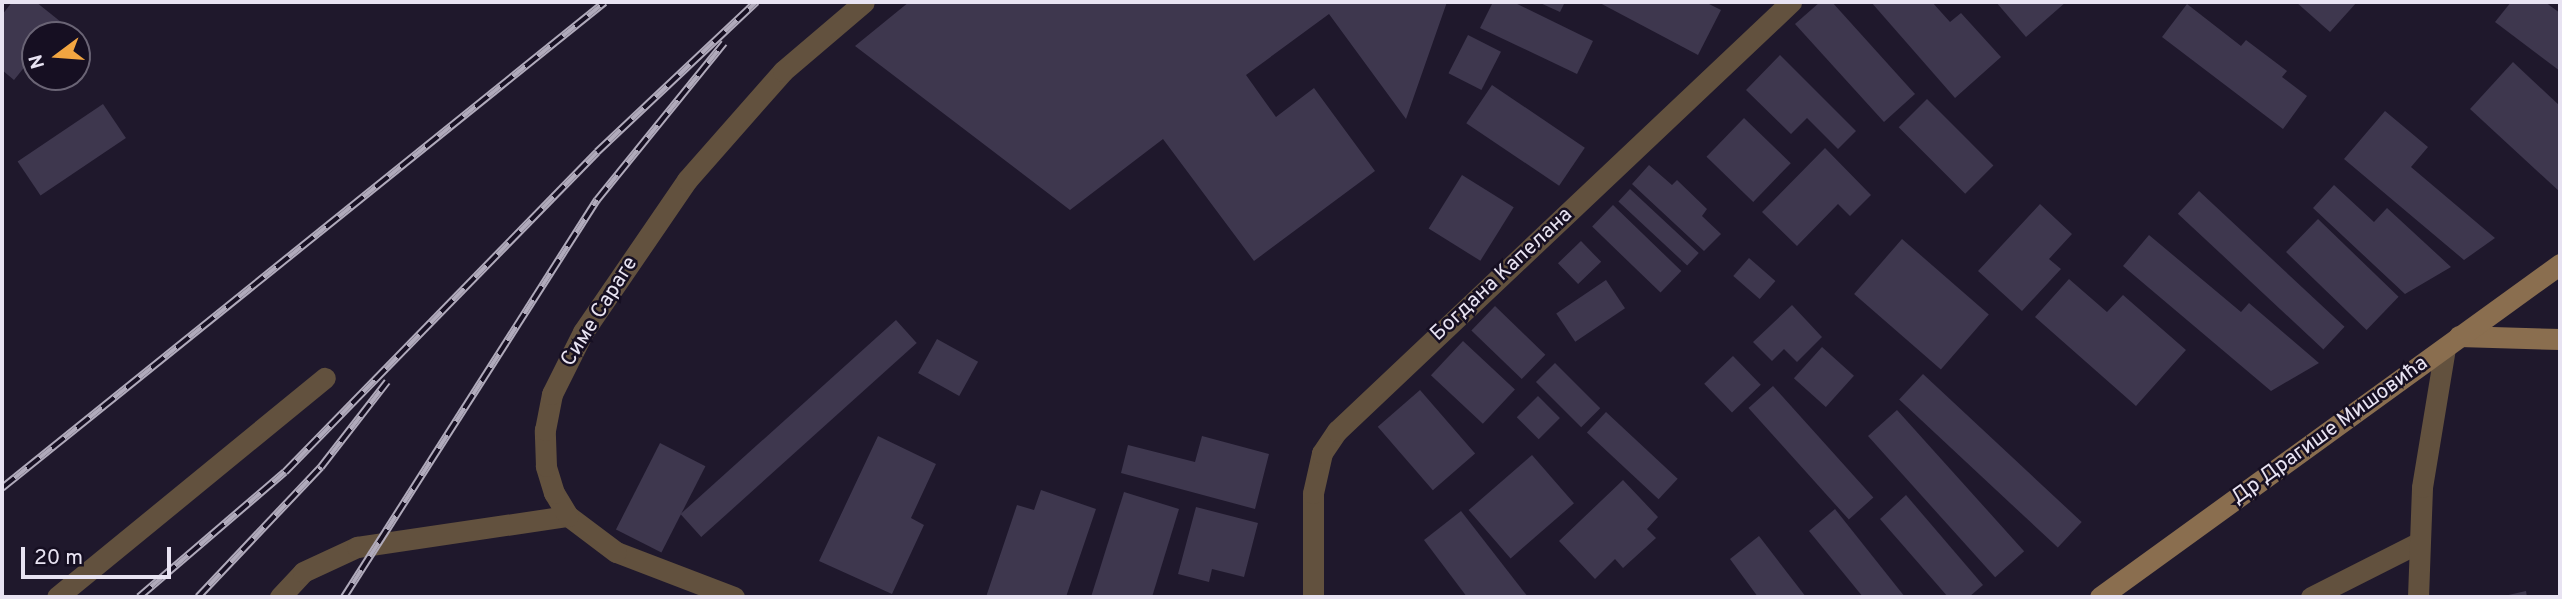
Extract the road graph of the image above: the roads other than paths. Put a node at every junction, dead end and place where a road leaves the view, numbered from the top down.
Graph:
1 (864, 2) edge
2 (1791, 2) edge
3 (2560, 264) edge
4 (2560, 339) edge
5 (2452, 342) junction
6 (325, 378) dead end
7 (568, 516) junction
8 (2418, 543) junction
9 (57, 597) edge
10 (279, 597) edge
11 (734, 597) edge
12 (1313, 597) edge
13 (2100, 597) edge
14 (2311, 597) edge
15 (2418, 597) edge

1 - 7 street, Симе Сараге
2 - 12 street, Богдана Капелана
3 - 5 main road, Др Драгише Мишовића
4 - 5 main road
5 - 8 street
5 - 13 main road, Др Драгише Мишовића
6 - 9 street
7 - 10 street
7 - 11 street, Симе Сараге
8 - 14 street
8 - 15 street

